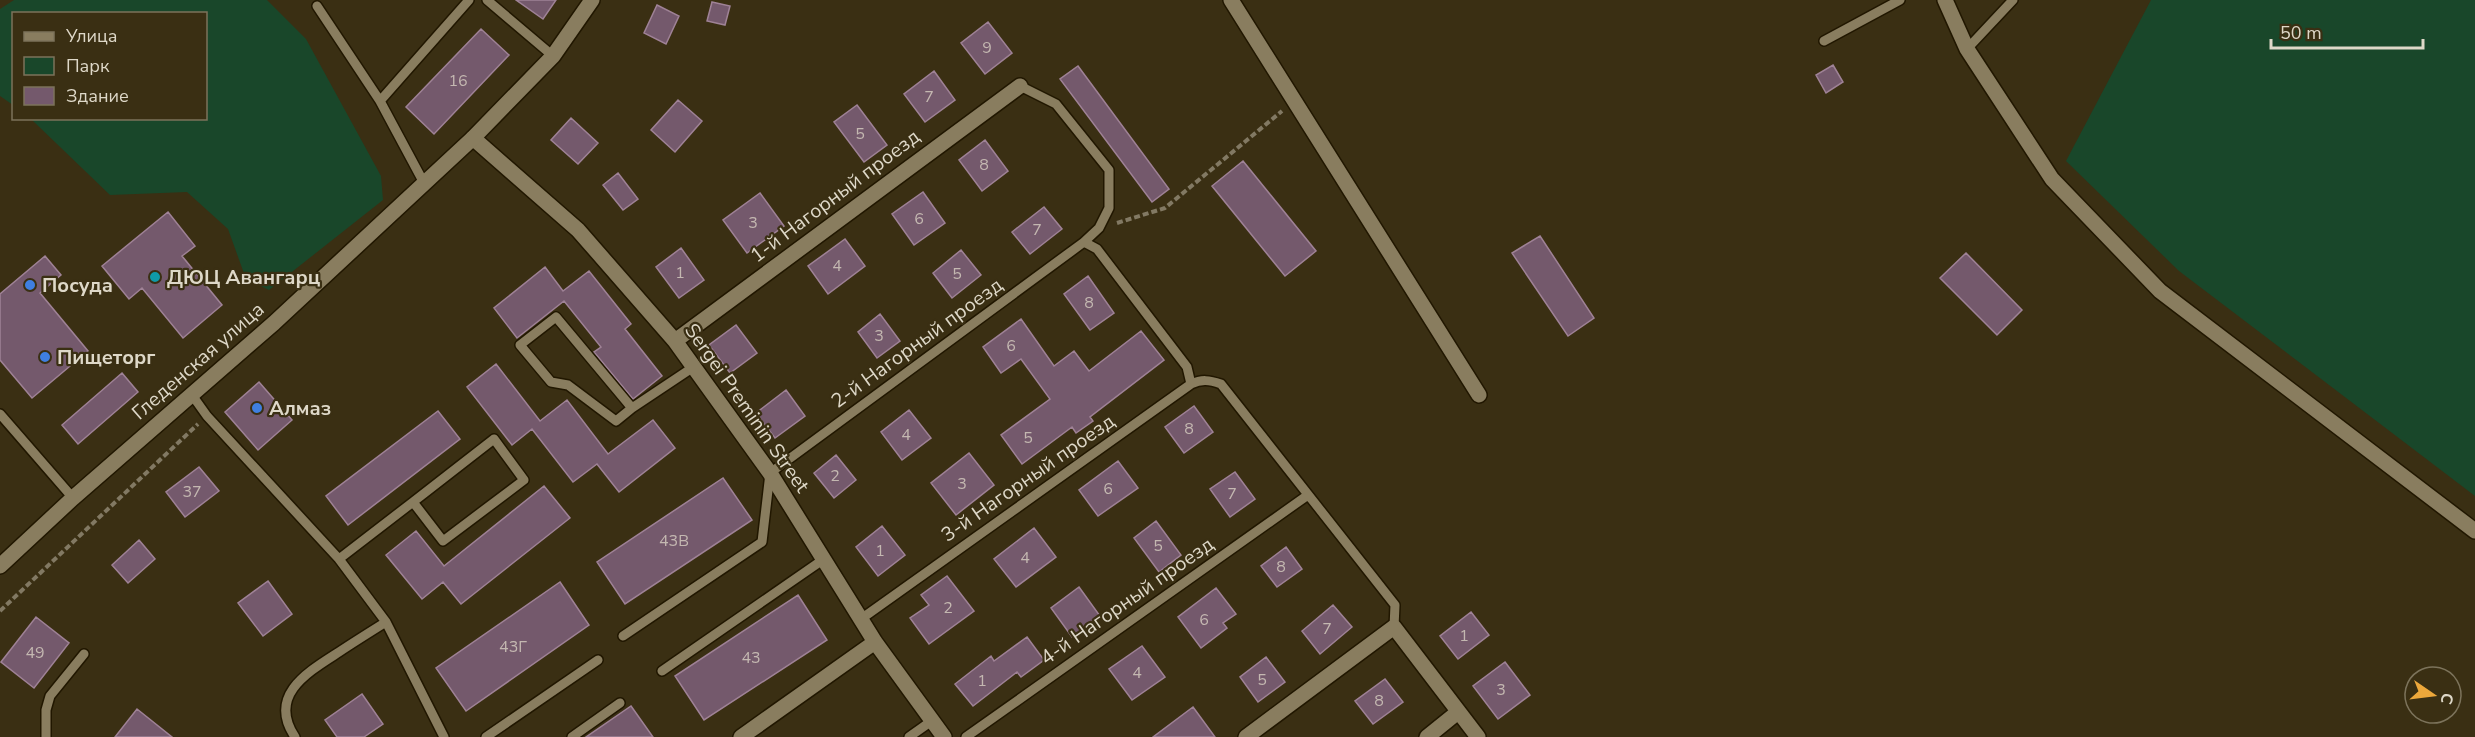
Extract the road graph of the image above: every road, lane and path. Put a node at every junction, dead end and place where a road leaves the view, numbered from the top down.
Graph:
1 (469, 0) edge
2 (488, 0) edge
3 (592, 0) edge
4 (1231, 0) edge
5 (1900, 0) edge
6 (1945, 0) edge
7 (2013, 0) edge
8 (317, 6) dead end
9 (1824, 41) dead end
10 (1967, 49) junction
11 (553, 56) junction
12 (1020, 86) joint
13 (380, 101) junction
14 (1294, 102) junction
15 (473, 138) junction
16 (424, 183) junction
17 (1099, 228) junction
18 (1084, 242) junction
19 (675, 341) junction
20 (695, 366) junction
21 (1191, 384) junction
22 (192, 395) junction
23 (1479, 395) dead end
24 (632, 408) junction
25 (0, 414) edge
26 (207, 416) junction
27 (770, 473) junction
28 (1308, 495) junction
29 (74, 498) junction
30 (413, 502) junction
31 (2475, 531) edge
32 (339, 559) junction
33 (824, 559) junction
34 (0, 566) edge
35 (0, 611) edge
36 (861, 619) junction
37 (386, 622) junction
38 (1394, 627) junction
39 (623, 636) dead end
40 (875, 642) junction
41 (84, 654) dead end
42 (598, 660) dead end
43 (662, 671) dead end
44 (620, 703) dead end
45 (1458, 712) junction
46 (933, 720) junction
47 (46, 737) edge
48 (295, 737) edge
49 (444, 737) edge
50 (486, 737) edge
51 (572, 737) edge
52 (741, 737) edge
53 (909, 737) edge
54 (944, 737) edge
55 (966, 737) edge
56 (1246, 737) edge
57 (1427, 737) edge
58 (1478, 737) edge

1 - 13 lane
2 - 11 lane
3 - 11 street, Гледенская улица
4 - 14 street
5 - 9 lane
6 - 10 street
7 - 10 lane
8 - 13 lane
10 - 31 street
11 - 15 street, Гледенская улица
12 - 17 lane
12 - 19 street, 1-й Нагорный проезд
13 - 16 lane
14 - 17 path
14 - 23 street
15 - 16 street, Гледенская улица
15 - 19 street, Sergei Preminin Street
16 - 22 street, Гледенская улица
17 - 18 lane, 2-й Нагорный проезд
18 - 21 lane
18 - 27 lane, 2-й Нагорный проезд
19 - 20 street, Sergei Preminin Street
20 - 24 lane
20 - 27 street, Sergei Preminin Street
21 - 28 lane
21 - 36 lane, 3-й Нагорный проезд
22 - 26 lane
22 - 29 street, Гледенская улица
24 - 24 lane
25 - 29 lane
26 - 32 lane
26 - 35 path
27 - 33 street, Sergei Preminin Street
27 - 39 lane
28 - 38 lane
28 - 55 lane, 4-й Нагорный проезд
29 - 34 street, Гледенская улица
30 - 30 lane
30 - 32 lane
32 - 37 lane
33 - 36 street, Sergei Preminin Street
33 - 43 lane
36 - 40 street, Sergei Preminin Street
37 - 48 lane
37 - 49 lane
38 - 45 street
38 - 56 street
40 - 46 street, Sergei Preminin Street
40 - 52 street
41 - 47 lane
42 - 50 lane
44 - 51 lane
45 - 57 street
45 - 58 street
46 - 53 lane
46 - 54 street, Sergei Preminin Street

